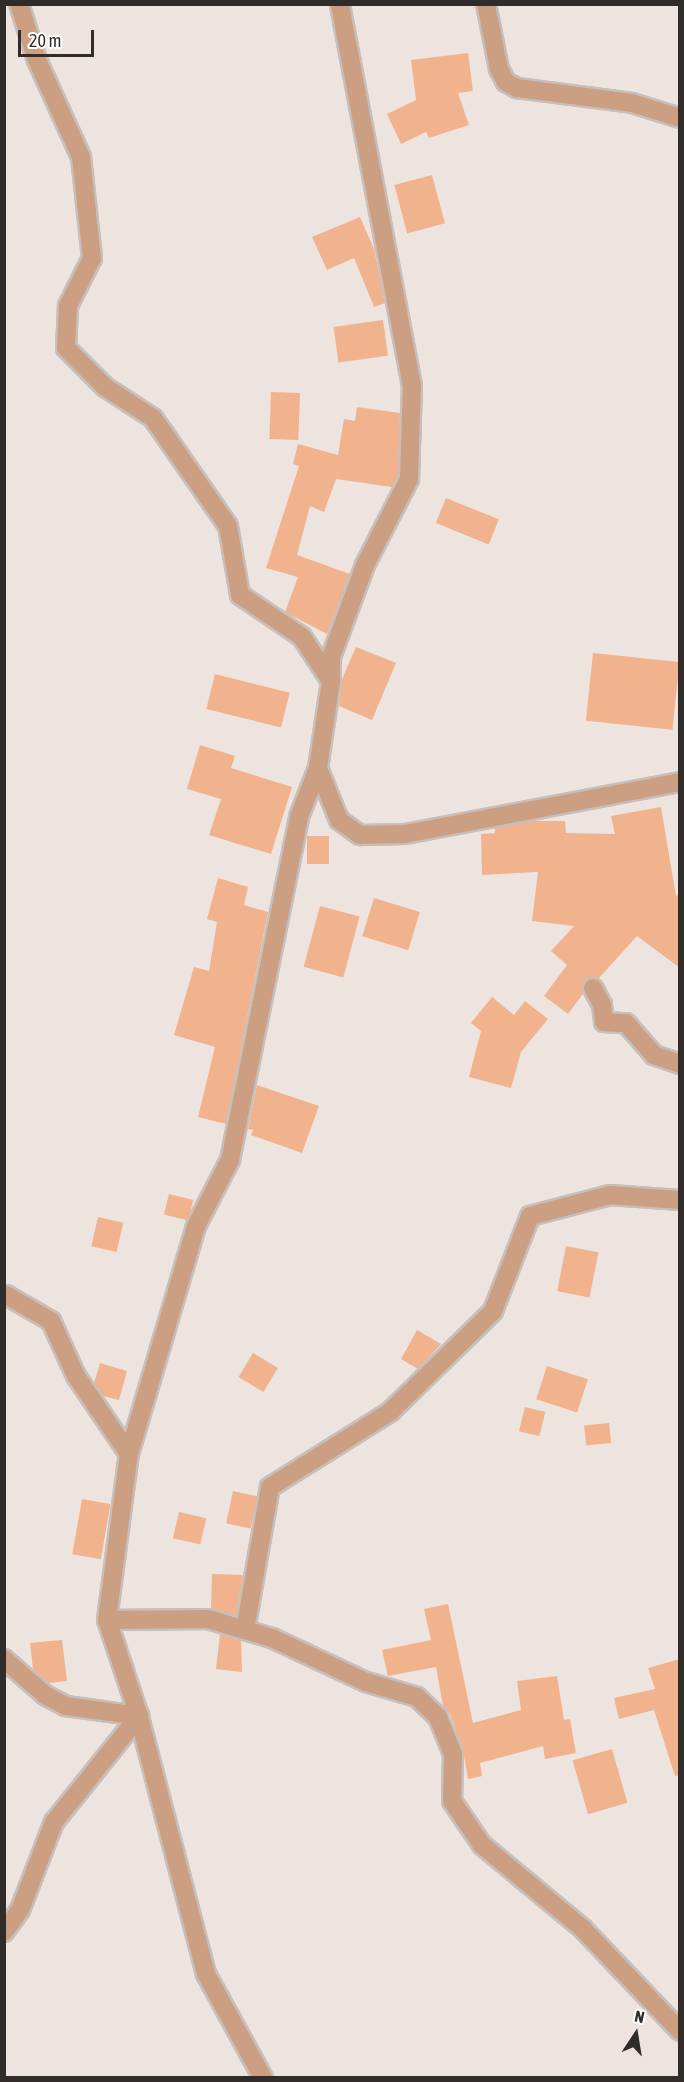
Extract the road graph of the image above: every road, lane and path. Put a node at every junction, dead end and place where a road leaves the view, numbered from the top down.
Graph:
1 (19, 4) edge
2 (340, 4) edge
3 (486, 4) edge
4 (680, 118) edge
5 (331, 681) junction
6 (318, 768) junction
7 (680, 782) edge
8 (593, 988) dead end
9 (680, 1064) edge
10 (680, 1200) edge
11 (6, 1294) edge
12 (129, 1454) junction
13 (107, 1620) junction
14 (245, 1630) junction
15 (4, 1659) edge
16 (139, 1716) junction
17 (4, 1932) edge
18 (680, 2031) edge
19 (263, 2078) edge

1 - 5 street
2 - 5 street
3 - 4 street
5 - 6 street
6 - 7 street
6 - 12 street
8 - 9 street
10 - 14 street
11 - 12 street
12 - 13 street
13 - 14 street
13 - 16 street
14 - 18 street
15 - 16 street
16 - 17 street
16 - 19 street

